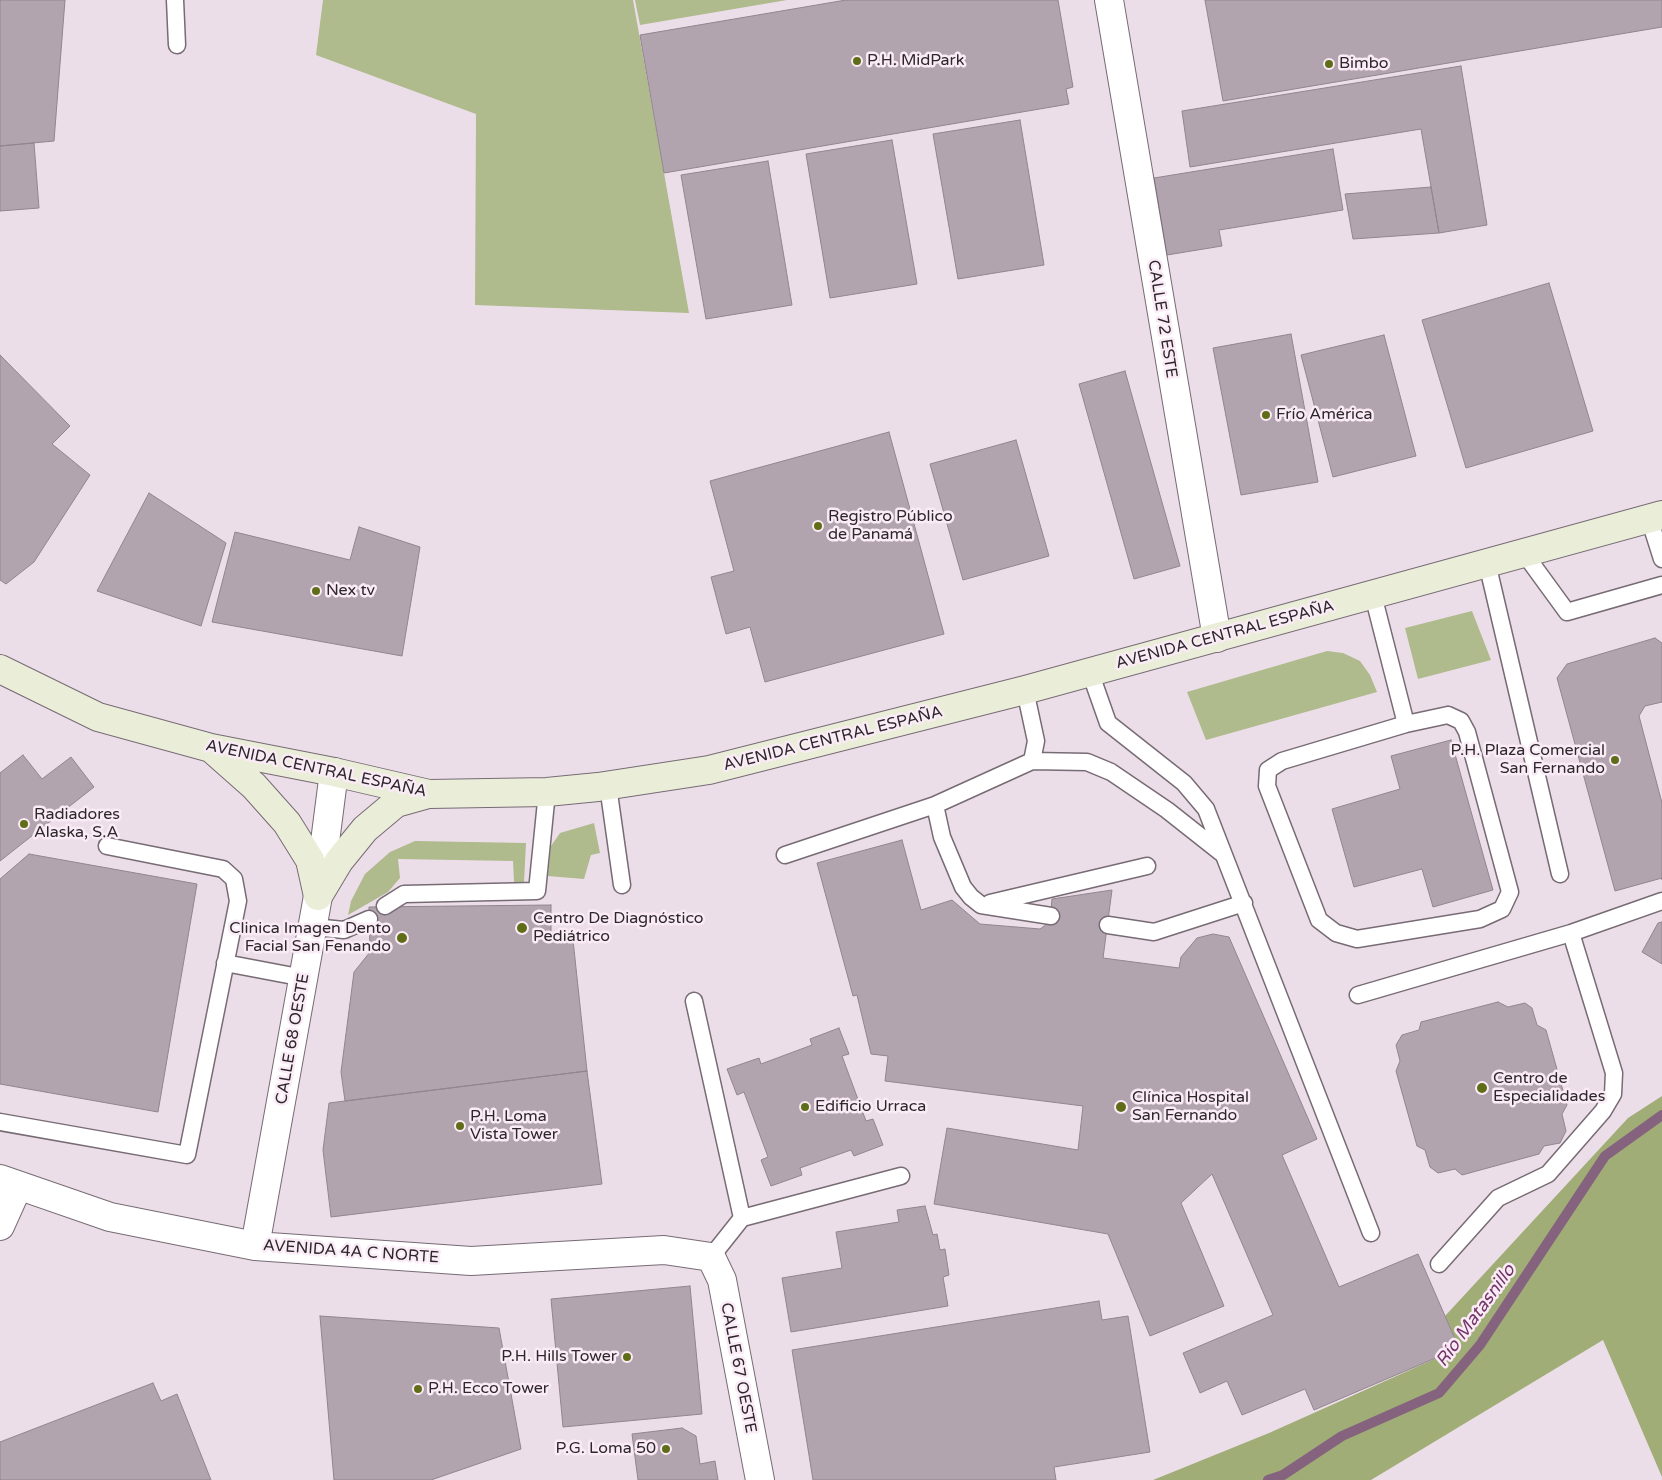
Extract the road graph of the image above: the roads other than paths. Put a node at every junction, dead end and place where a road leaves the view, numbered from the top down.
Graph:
1 (175, 0) edge
2 (1109, 0) edge
3 (177, 45) dead end
4 (1655, 516) edge
5 (1524, 553) junction
6 (1662, 559) edge
7 (1486, 563) junction
8 (1662, 585) edge
9 (1373, 595) junction
10 (1217, 638) junction
11 (0, 669) edge
12 (1090, 672) junction
13 (1026, 690) junction
14 (1406, 724) junction
15 (211, 748) junction
16 (1032, 761) junction
17 (334, 772) junction
18 (608, 786) junction
19 (548, 792) junction
20 (429, 794) junction
21 (935, 805) junction
22 (107, 846) dead end
23 (785, 855) dead end
24 (1224, 855) junction
25 (1147, 866) dead end
26 (1560, 874) dead end
27 (622, 885) dead end
28 (318, 896) junction
29 (1662, 901) edge
30 (1244, 903) junction
31 (981, 905) junction
32 (385, 906) dead end
33 (1051, 916) dead end
34 (369, 919) dead end
35 (1108, 925) dead end
36 (313, 927) junction
37 (1571, 932) junction
38 (225, 963) junction
39 (304, 978) junction
40 (1358, 995) dead end
41 (694, 1001) dead end
42 (0, 1122) edge
43 (901, 1176) dead end
44 (9, 1182) edge
45 (742, 1218) junction
46 (0, 1226) edge
47 (1371, 1233) dead end
48 (255, 1246) junction
49 (711, 1257) junction
50 (1439, 1264) dead end
51 (760, 1480) edge

1 - 3 lane
2 - 10 street, CALLE 72 ESTE
4 - 5 main road, AVENIDA CENTRAL ESPAÑA
4 - 6 lane
5 - 7 main road, AVENIDA CENTRAL ESPAÑA
5 - 8 lane
7 - 9 main road, AVENIDA CENTRAL ESPAÑA
7 - 26 lane
9 - 10 main road, AVENIDA CENTRAL ESPAÑA
9 - 14 lane
10 - 12 main road, AVENIDA CENTRAL ESPAÑA
11 - 15 main road, AVENIDA CENTRAL ESPAÑA
12 - 13 main road, AVENIDA CENTRAL ESPAÑA
12 - 24 lane
13 - 16 lane
13 - 18 main road, AVENIDA CENTRAL ESPAÑA
14 - 14 lane
15 - 17 main road, AVENIDA CENTRAL ESPAÑA
15 - 28 main road
16 - 21 lane
16 - 24 lane
17 - 20 main road, AVENIDA CENTRAL ESPAÑA
17 - 28 street, CALLE 68 OESTE
18 - 19 main road, AVENIDA CENTRAL ESPAÑA
18 - 27 lane
19 - 20 main road, AVENIDA CENTRAL ESPAÑA
19 - 32 lane
20 - 28 main road
21 - 23 lane
21 - 31 lane
22 - 38 lane
24 - 30 lane
25 - 31 lane
28 - 36 street, CALLE 68 OESTE
29 - 37 lane
30 - 35 lane
30 - 47 lane
31 - 33 lane
34 - 36 lane
36 - 39 street, CALLE 68 OESTE
37 - 40 lane
37 - 50 lane
38 - 39 lane
38 - 42 lane
39 - 48 street, CALLE 68 OESTE
41 - 45 lane
43 - 45 lane
44 - 46 street
44 - 48 street, AVENIDA 4A C NORTE
45 - 49 lane
48 - 49 street, AVENIDA 4A C NORTE
49 - 51 street, CALLE 67 OESTE

